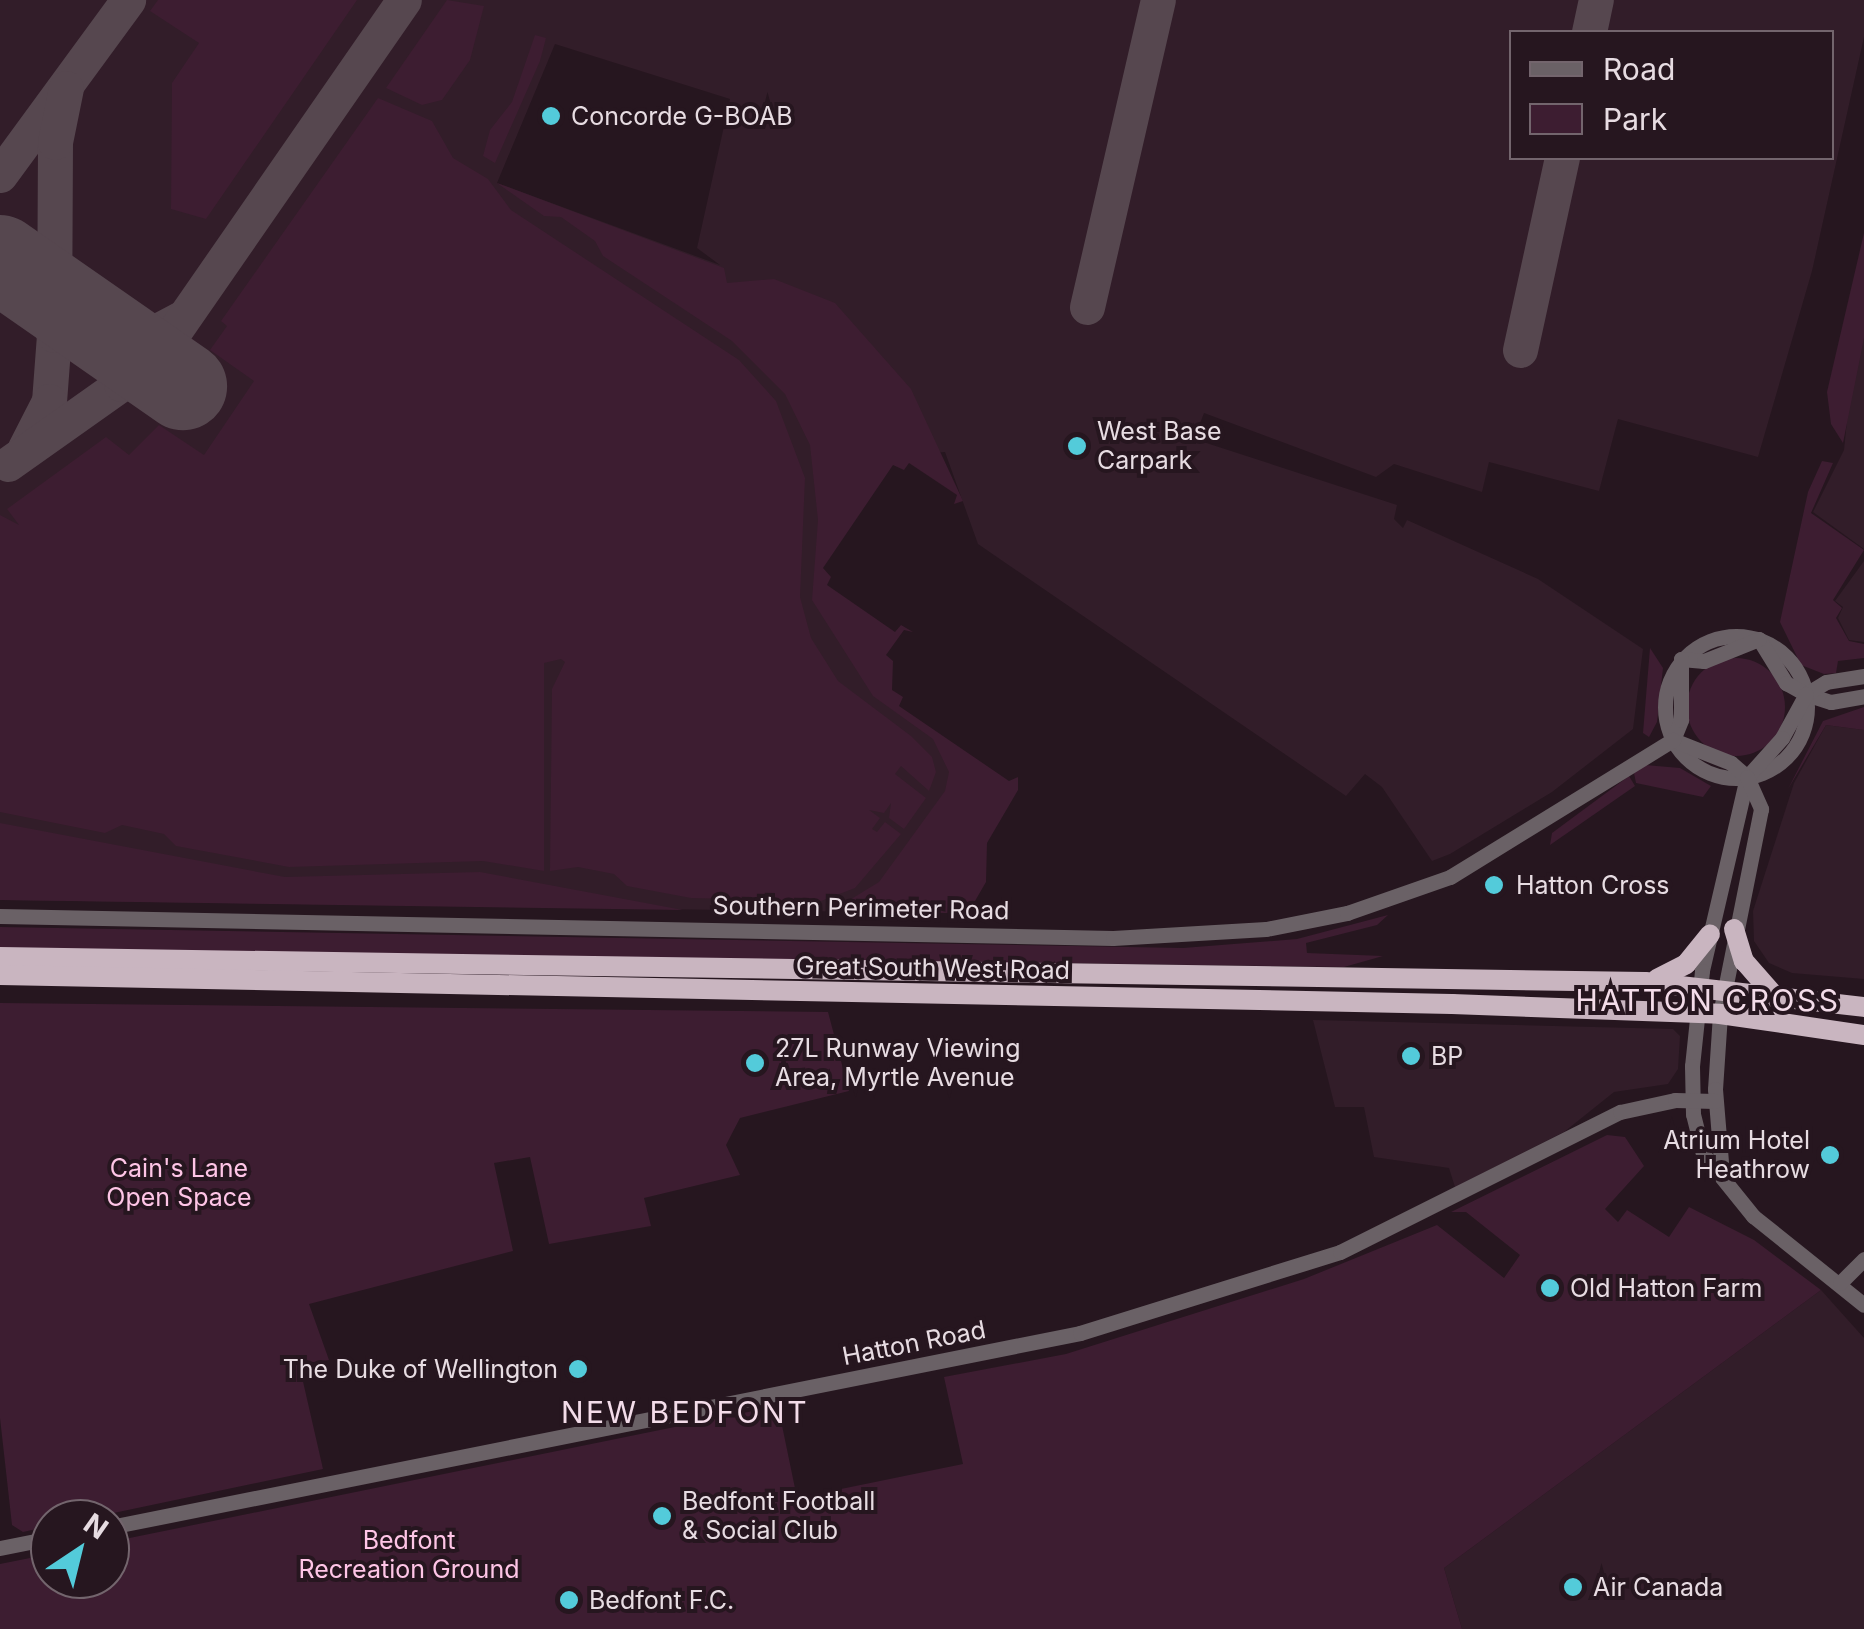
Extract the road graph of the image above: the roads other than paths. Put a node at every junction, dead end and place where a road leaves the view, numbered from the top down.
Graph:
1 (1864, 676) edge
2 (1806, 694) junction
3 (1864, 696) edge
4 (1673, 740) junction
5 (1748, 777) junction
6 (0, 916) edge
7 (1734, 929) junction
8 (1710, 934) junction
9 (0, 957) edge
10 (0, 975) edge
11 (1701, 978) junction
12 (1724, 981) junction
13 (1645, 982) junction
14 (1772, 992) junction
15 (1864, 1007) edge
16 (1697, 1013) junction
17 (1720, 1022) junction
18 (1864, 1035) edge
19 (1693, 1100) junction
20 (1715, 1101) junction
21 (1725, 1182) junction
22 (1864, 1259) edge
23 (1840, 1283) junction
24 (1860, 1294) edge
25 (130, 1523) edge
26 (30, 1542) edge
27 (0, 1548) edge

1 - 2 street
2 - 3 street
2 - 4 street
2 - 5 street
4 - 5 street
4 - 6 street, Southern Perimeter Road
5 - 7 street
5 - 8 street
7 - 12 street
7 - 14 highway
8 - 11 street
8 - 13 highway
9 - 13 highway, Great South West Road
10 - 16 highway, Great South West Road
11 - 12 highway, Great South West Road
11 - 13 highway, Great South West Road
11 - 16 street
12 - 14 highway, Great South West Road
12 - 17 street
14 - 15 highway, Great South West Road
16 - 17 highway, Great South West Road
16 - 19 street
17 - 18 highway, Great South West Road
17 - 20 street
19 - 20 street, Hatton Road
19 - 21 street
19 - 25 street, Hatton Road
20 - 21 street
21 - 23 street
22 - 23 street
23 - 24 street
26 - 27 street

